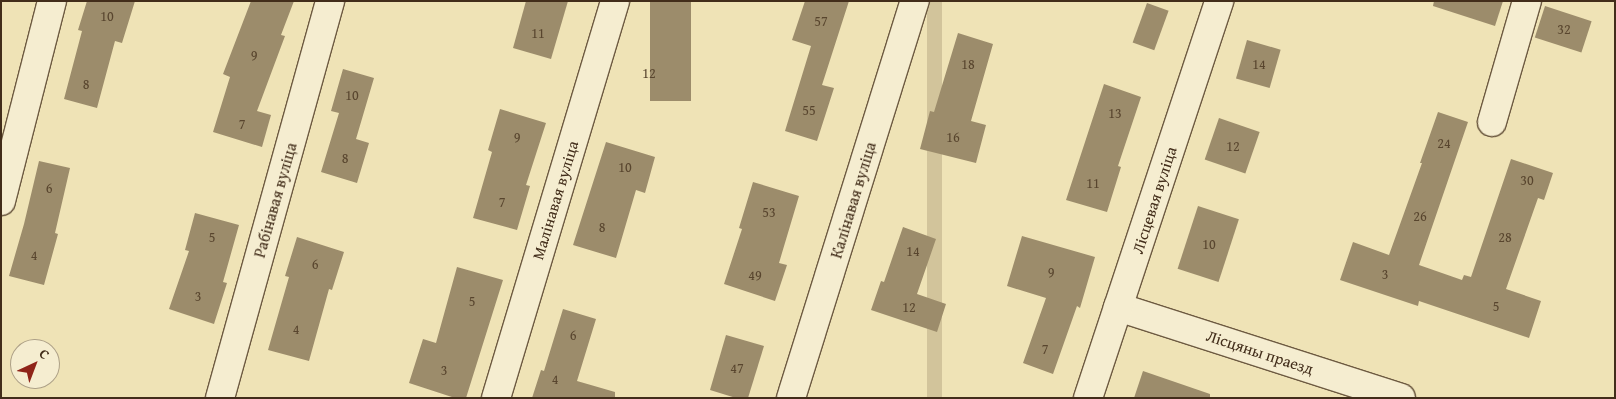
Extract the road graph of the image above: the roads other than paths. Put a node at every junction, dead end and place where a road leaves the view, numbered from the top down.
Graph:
1 (52, 1) edge
2 (330, 1) edge
3 (615, 1) edge
4 (915, 1) edge
5 (1219, 1) edge
6 (1528, 1) edge
7 (1492, 122) dead end
8 (1, 201) edge
9 (1118, 307) junction
10 (220, 398) edge
11 (496, 398) edge
12 (791, 398) edge
13 (1088, 398) edge
14 (1401, 398) edge

1 - 8 street
2 - 10 street, Рабінавая вуліца
3 - 11 street, Малінавая вуліца
4 - 12 street, Калінавая вуліца
5 - 9 street, Лісцевая вуліца
6 - 7 street
9 - 13 street, Лісцевая вуліца
9 - 14 street, Лісцяны праезд

